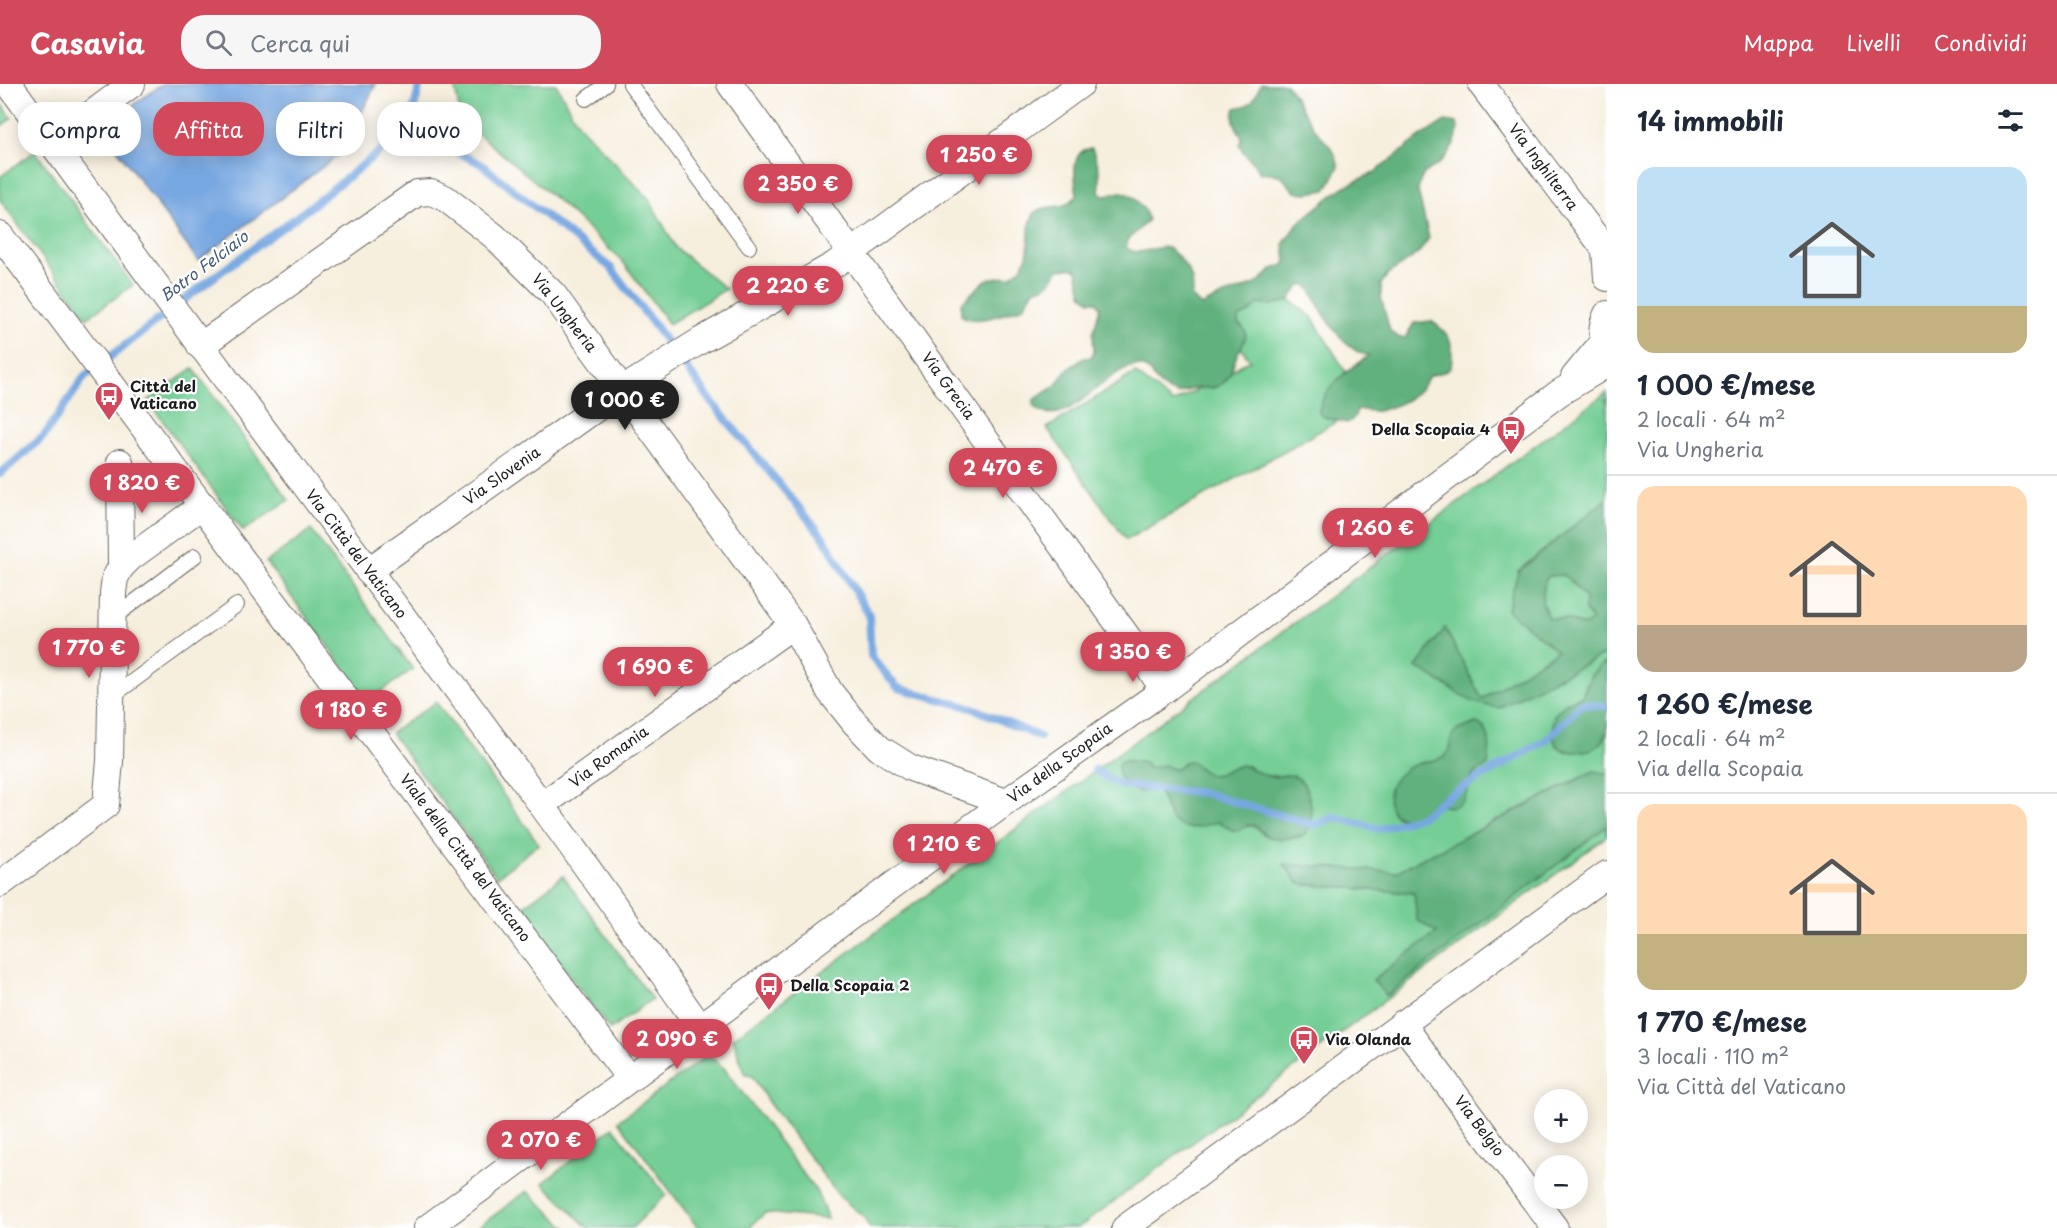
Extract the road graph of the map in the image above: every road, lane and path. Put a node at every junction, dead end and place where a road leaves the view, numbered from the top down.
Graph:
1 (9, 84) edge
2 (132, 84) edge
3 (606, 84) edge
4 (630, 84) edge
5 (730, 84) edge
6 (1081, 84) edge
7 (1481, 84) edge
8 (586, 99) dead end
9 (22, 102) edge
10 (108, 102) edge
11 (61, 156) edge
12 (0, 235) edge
13 (749, 247) dead end
14 (1606, 251) edge
15 (851, 252) junction
16 (1607, 278) edge
17 (1607, 314) edge
18 (200, 346) junction
19 (1606, 352) edge
20 (632, 384) junction
21 (120, 462) dead end
22 (203, 505) junction
23 (195, 556) dead end
24 (121, 567) junction
25 (368, 571) junction
26 (237, 605) dead end
27 (111, 620) junction
28 (793, 625) junction
29 (1164, 690) junction
30 (111, 698) junction
31 (1006, 802) junction
32 (542, 806) junction
33 (1607, 874) edge
34 (0, 884) edge
35 (1403, 1023) junction
36 (700, 1027) junction
37 (629, 1078) junction
38 (427, 1228) edge
39 (1125, 1228) edge
40 (1555, 1228) edge

1 - 9 street, Via Città del Vaticano
2 - 10 street
3 - 8 lane
4 - 13 lane
5 - 15 street, Via Grecia
6 - 15 street, Via Slovenia
7 - 14 street, Via Inghilterra
11 - 18 street, Via Città del Vaticano
12 - 22 street, Viale della Città del Vaticano
14 - 16 street, Via Inghilterra
15 - 20 street, Via Slovenia
15 - 29 street, Via Grecia
17 - 19 street
18 - 20 street, Via Ungheria
18 - 25 street, Via Città del Vaticano
19 - 29 street, Via della Scopaia
20 - 25 street, Via Slovenia
20 - 28 street, Via Ungheria
21 - 24 street
22 - 24 street
22 - 37 street, Viale della Città del Vaticano
23 - 27 lane
24 - 27 street
25 - 32 street, Via Città del Vaticano
26 - 30 lane
27 - 30 street
28 - 31 street, Via Ungheria
28 - 32 street, Via Romania
29 - 31 street, Via della Scopaia
30 - 34 street
31 - 36 street, Via della Scopaia
32 - 36 street, Via Città del Vaticano
33 - 35 street
35 - 39 street
35 - 40 street, Via Belgio
36 - 37 street, Via della Scopaia
37 - 38 street, Via della Scopaia

